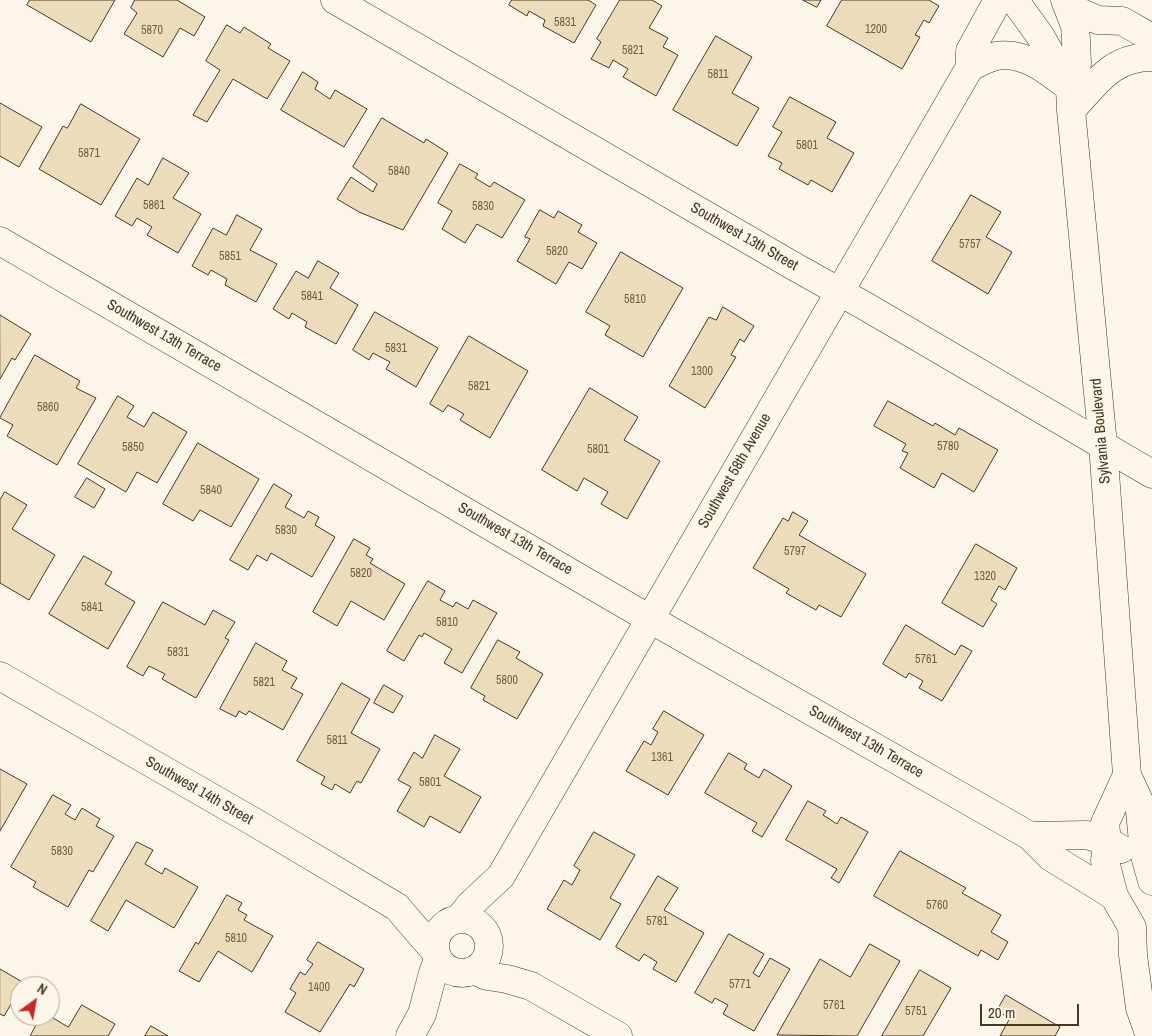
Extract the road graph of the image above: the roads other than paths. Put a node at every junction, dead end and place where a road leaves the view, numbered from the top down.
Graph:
1 (335, 0) edge
2 (1009, 0) edge
3 (1065, 0) edge
4 (1114, 10) edge
5 (1152, 38) edge
6 (1152, 57) edge
7 (970, 67) junction
8 (1070, 99) junction
9 (0, 241) edge
10 (839, 292) junction
11 (1102, 445) junction
12 (1152, 474) edge
13 (650, 619) junction
14 (0, 676) edge
15 (1127, 774) junction
16 (1030, 836) junction
17 (1107, 841) junction
18 (501, 876) junction
19 (1152, 880) edge
20 (1114, 896) junction
21 (397, 907) junction
22 (455, 920) junction
23 (1132, 927) junction
24 (487, 938) junction
25 (1152, 951) edge
26 (436, 955) junction
27 (470, 972) junction
28 (531, 986) junction
29 (416, 1025) edge
30 (1150, 1034) edge
31 (618, 1036) edge

1 - 10 street, Southwest 13th Street
2 - 3 street
2 - 7 street, Southwest 58th Avenue
2 - 8 street, Sylvania Boulevard
3 - 4 street
3 - 8 street, Sylvania Boulevard
4 - 5 street
6 - 8 street
7 - 8 street
7 - 10 street, Southwest 58th Avenue
8 - 11 street, Sylvania Boulevard
9 - 13 street, Southwest 13th Terrace
10 - 11 street, Southwest 13th Street
10 - 13 street, Southwest 58th Avenue
11 - 12 street, Southwest 13th Street
11 - 15 street, Sylvania Boulevard
13 - 16 street, Southwest 13th Terrace
13 - 18 street, Southwest 58th Avenue
14 - 21 street, Southwest 14th Street
15 - 17 street, Sylvania Boulevard
15 - 19 street, Sylvania Boulevard
16 - 17 street
16 - 20 street, Southwest 13th Terrace
17 - 19 street
17 - 20 street, Sylvania Boulevard
18 - 22 street, Southwest 58th Avenue
18 - 24 street, Southwest 58th Avenue
20 - 23 street, Sylvania Boulevard
21 - 22 street, Southwest 14th Street
21 - 26 street, Southwest 14th Street
22 - 24 street
22 - 26 street
23 - 25 street
23 - 30 street, Sylvania Boulevard
24 - 27 street
24 - 28 street
26 - 27 street
26 - 29 street
27 - 28 street
27 - 29 street
28 - 31 street

